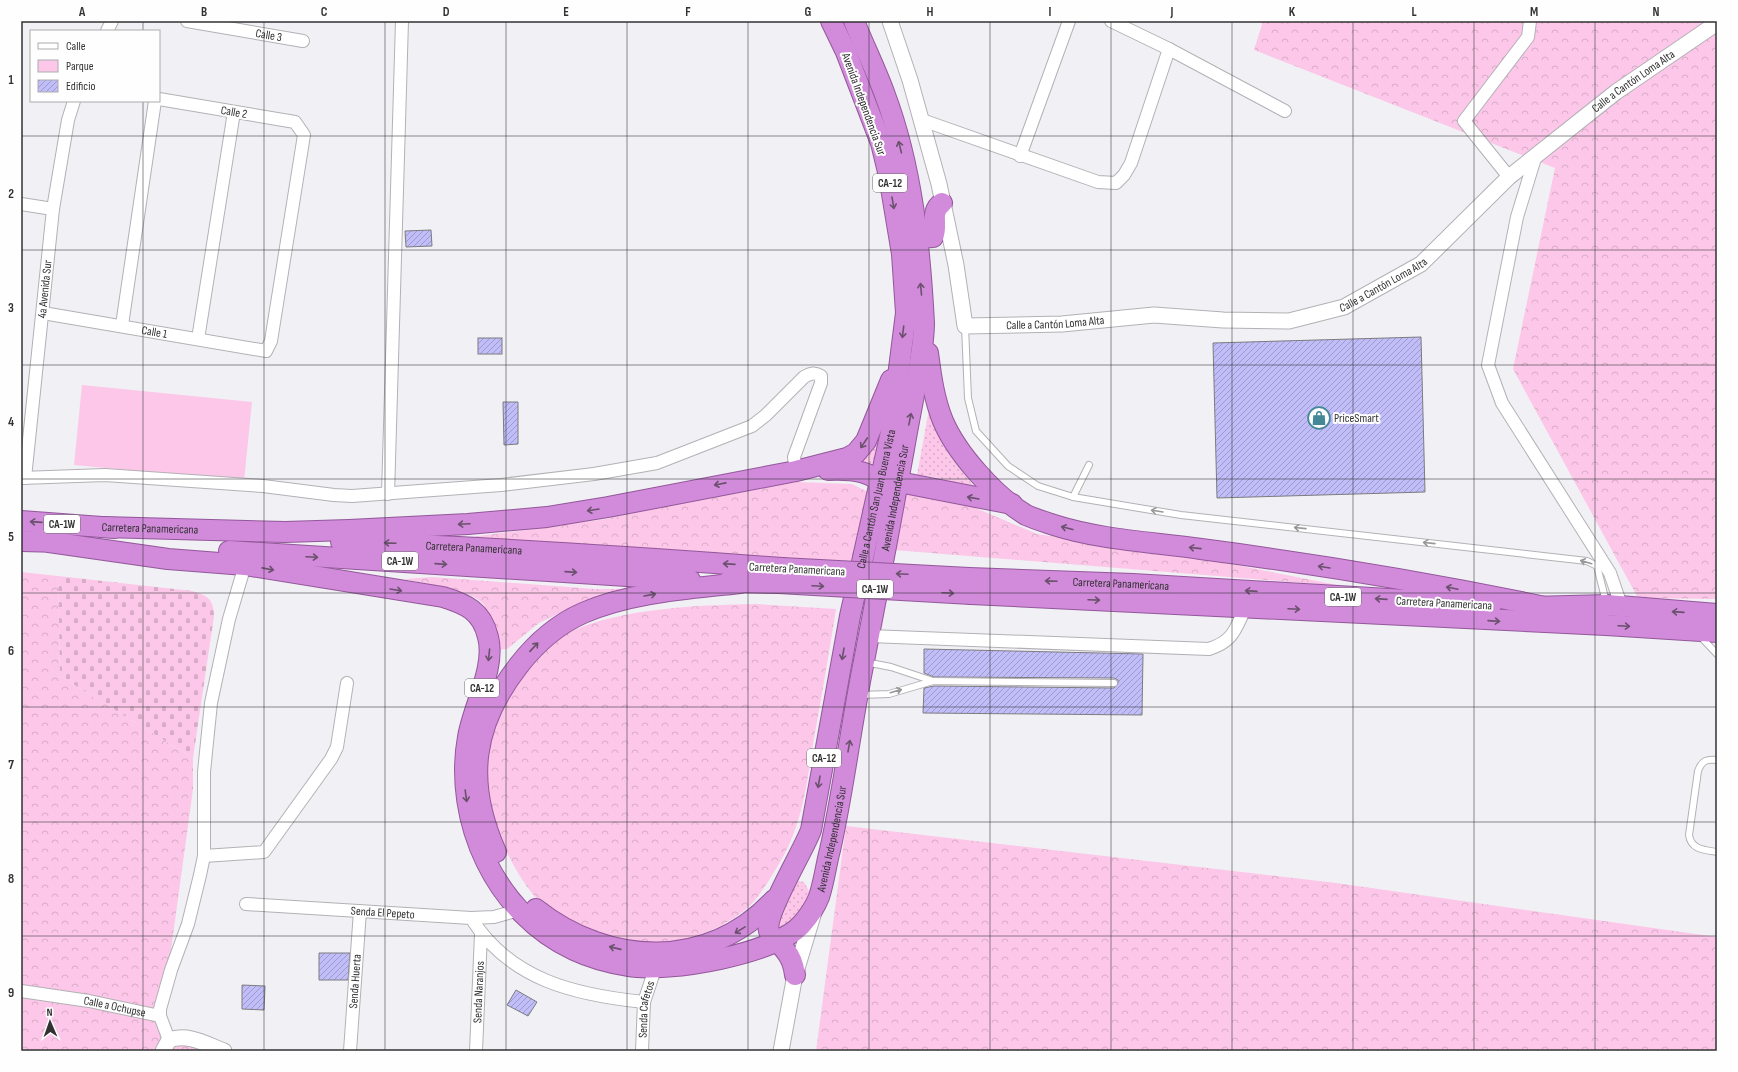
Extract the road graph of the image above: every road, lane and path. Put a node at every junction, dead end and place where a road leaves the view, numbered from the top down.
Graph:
1 (112, 21) edge
2 (188, 21) edge
3 (402, 21) edge
4 (830, 21) edge
5 (854, 21) edge
6 (890, 21) edge
7 (1069, 21) edge
8 (1111, 21) edge
9 (1530, 21) edge
10 (1717, 23) edge
11 (108, 30) edge
12 (303, 41) dead end
13 (1169, 49) junction
14 (160, 99) edge
15 (74, 102) edge
16 (155, 102) edge
17 (234, 112) junction
18 (1285, 112) dead end
19 (922, 120) junction
20 (1536, 155) junction
21 (1020, 156) junction
22 (1509, 177) junction
23 (942, 203) junction
24 (21, 204) edge
25 (54, 209) junction
26 (917, 238) junction
27 (43, 313) junction
28 (122, 326) junction
29 (965, 326) junction
30 (924, 328) junction
31 (198, 339) junction
32 (266, 351) joint
33 (901, 355) junction
34 (1089, 465) dead end
35 (796, 471) junction
36 (759, 477) junction
37 (23, 478) edge
38 (887, 492) junction
39 (388, 494) junction
40 (1073, 498) junction
41 (1012, 504) junction
42 (21, 521) edge
43 (103, 527) junction
44 (21, 541) edge
45 (49, 542) junction
46 (245, 565) junction
47 (781, 576) junction
48 (740, 583) junction
49 (970, 586) junction
50 (1614, 606) junction
51 (1246, 607) junction
52 (1545, 607) junction
53 (1717, 614) edge
54 (1695, 630) junction
55 (1717, 632) edge
56 (869, 636) junction
57 (1717, 654) edge
58 (864, 662) junction
59 (933, 681) junction
60 (347, 683) dead end
61 (1114, 683) dead end
62 (858, 695) junction
63 (1717, 760) edge
64 (1717, 852) edge
65 (204, 856) junction
66 (790, 874) junction
67 (820, 892) junction
68 (779, 894) junction
69 (246, 904) dead end
70 (519, 910) junction
71 (360, 911) junction
72 (471, 918) junction
73 (481, 934) junction
74 (776, 942) junction
75 (754, 949) junction
76 (790, 956) junction
77 (655, 969) junction
78 (795, 975) junction
79 (21, 991) edge
80 (644, 1002) junction
81 (160, 1016) junction
82 (166, 1045) edge
83 (224, 1051) edge
84 (350, 1051) edge
85 (476, 1051) edge
86 (642, 1051) edge
87 (781, 1051) edge

1 - 11 street
2 - 12 street, Calle 3
3 - 39 street
4 -> 33 highway, Avenida Independencia Sur / CA-12
26 -> 5 highway, Avenida Independencia Sur / CA-12
6 - 19 street
7 - 21 street
8 - 13 street
9 - 22 street
10 - 20 street, Calle a Cantón Loma Alta
13 - 18 street
13 - 21 street
14 - 17 street, Calle 2
15 - 25 street, 4a Avenida Sur
16 - 28 street
17 - 31 street
17 - 32 street, Calle 2
19 - 21 street
19 - 23 street
20 - 22 street, Calle a Cantón Loma Alta
20 - 50 street
22 - 29 street, Calle a Cantón Loma Alta
23 - 26 highway
23 - 29 street
24 - 25 street
25 - 27 street, 4a Avenida Sur
30 -> 26 highway, Avenida Independencia Sur / CA-12
27 - 28 street, Calle 1
27 - 37 street, 4a Avenida Sur
28 - 31 street, Calle 1
29 - 40 lane
38 -> 30 highway, Avenida Independencia Sur / CA-12
30 - 41 highway
31 - 32 street, Calle 1
33 -> 35 highway
33 - 38 highway, Calle a Cantón San Juan Buena Vista / CA-12
34 - 40 lane
35 - 36 highway
35 - 39 street
36 - 38 highway
36 -> 43 highway
37 - 39 street
41 -> 38 highway
38 - 56 highway, Avenida Independencia Sur / CA-12
38 -> 66 highway, Calle a Cantón San Juan Buena Vista / CA-12
50 -> 40 lane
52 -> 41 highway
43 -> 42 highway, Carretera Panamericana / CA-1W
47 -> 43 highway, Carretera Panamericana / CA-1W
44 - 45 highway, Carretera Panamericana / CA-1W
45 - 46 highway, CA-12
45 -> 48 highway, Carretera Panamericana / CA-1W
46 - 65 street
46 -> 70 highway, CA-12
47 - 48 highway, Carretera Panamericana / CA-1W
47 - 49 highway, Carretera Panamericana / CA-1W, bridge
68 -> 48 highway, CA-12
49 -> 51 highway, Carretera Panamericana / CA-1W
52 -> 49 highway, Carretera Panamericana / CA-1W
50 - 52 highway, Carretera Panamericana / CA-1W
53 -> 50 highway, Carretera Panamericana / CA-1W
51 -> 54 highway, Carretera Panamericana / CA-1W
51 - 56 street
54 - 55 highway, Carretera Panamericana / CA-1W
54 - 57 lane
56 - 58 highway, Avenida Independencia Sur / CA-12
58 - 59 lane
58 - 62 highway, Avenida Independencia Sur / CA-12
59 - 61 lane
62 -> 59 lane
60 - 65 street
67 -> 62 highway, Avenida Independencia Sur / CA-12
63 - 64 lane
65 - 81 street
66 - 67 highway
66 - 68 highway, Calle a Cantón San Juan Buena Vista / CA-12
67 - 74 highway, CA-12
67 - 78 street, Avenida Independencia Sur
68 - 74 highway
69 - 71 street, Senda El Pepeto
70 - 72 street, Senda El Pepeto
70 - 77 highway, CA-12
71 - 72 street, Senda El Pepeto
71 - 84 street, Senda Huerta
72 - 73 street
73 - 80 street
73 - 85 street, Senda Naranjos
74 - 75 highway, CA-12
74 - 76 highway
75 - 76 highway
75 - 77 highway, CA-12
76 - 78 highway
77 - 80 street, Senda Cafetos
78 - 87 street
79 - 81 street, Calle a Ochupse
80 - 86 street, Senda Cafetos
81 - 82 street
82 - 83 street

